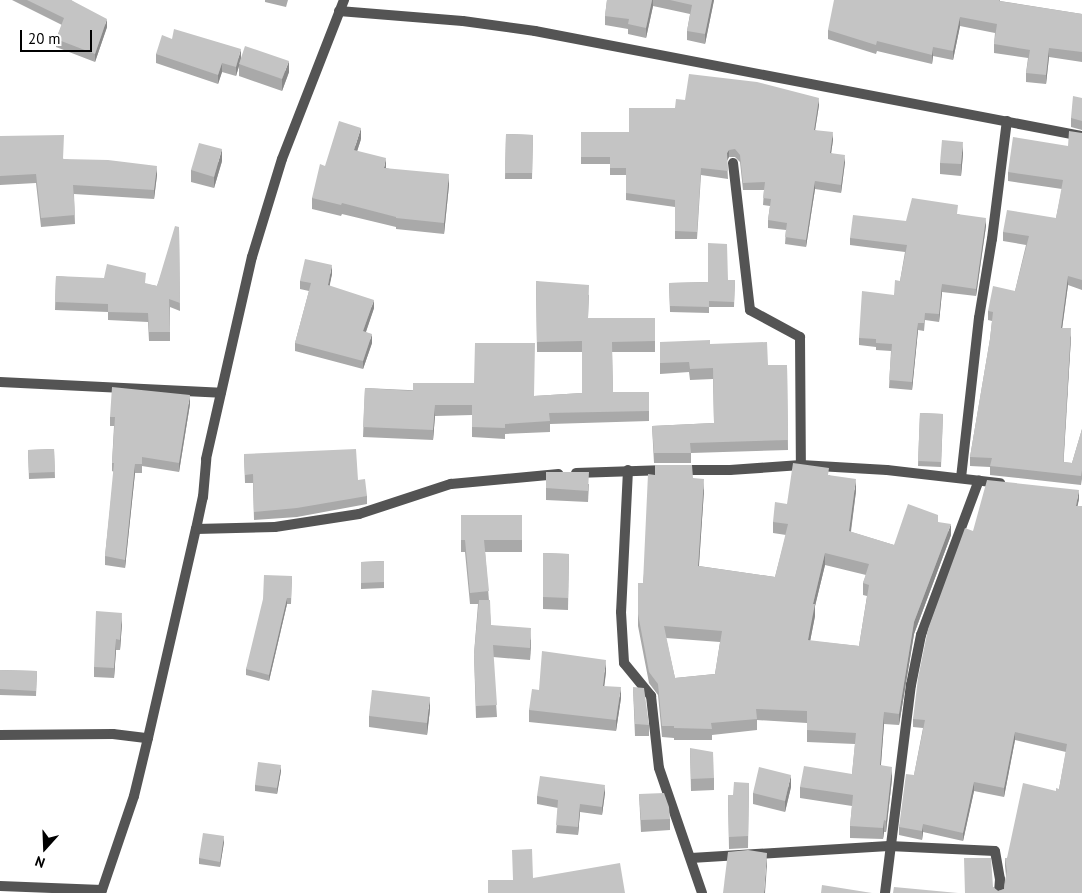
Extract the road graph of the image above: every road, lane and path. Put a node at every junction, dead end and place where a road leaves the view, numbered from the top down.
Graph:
1 (344, 0) edge
2 (339, 11) junction
3 (1007, 121) junction
4 (1082, 136) edge
5 (733, 163) dead end
6 (0, 382) edge
7 (222, 393) junction
8 (801, 464) junction
9 (628, 470) junction
10 (961, 478) junction
11 (978, 480) junction
12 (1007, 484) edge
13 (196, 529) junction
14 (0, 735) edge
15 (148, 738) junction
16 (889, 846) junction
17 (691, 858) junction
18 (0, 886) edge
19 (101, 892) edge
20 (702, 893) edge
21 (885, 893) edge
22 (998, 893) edge

1 - 2 street
2 - 3 street
2 - 7 street
3 - 4 street
3 - 10 street
5 - 8 street
6 - 7 street
7 - 13 street
8 - 9 street
8 - 10 street
9 - 13 street
9 - 17 street
10 - 11 street
11 - 12 street
11 - 16 street
13 - 15 street
14 - 15 street
15 - 19 street
16 - 17 street
16 - 21 street
16 - 22 street
17 - 20 street
18 - 19 street

